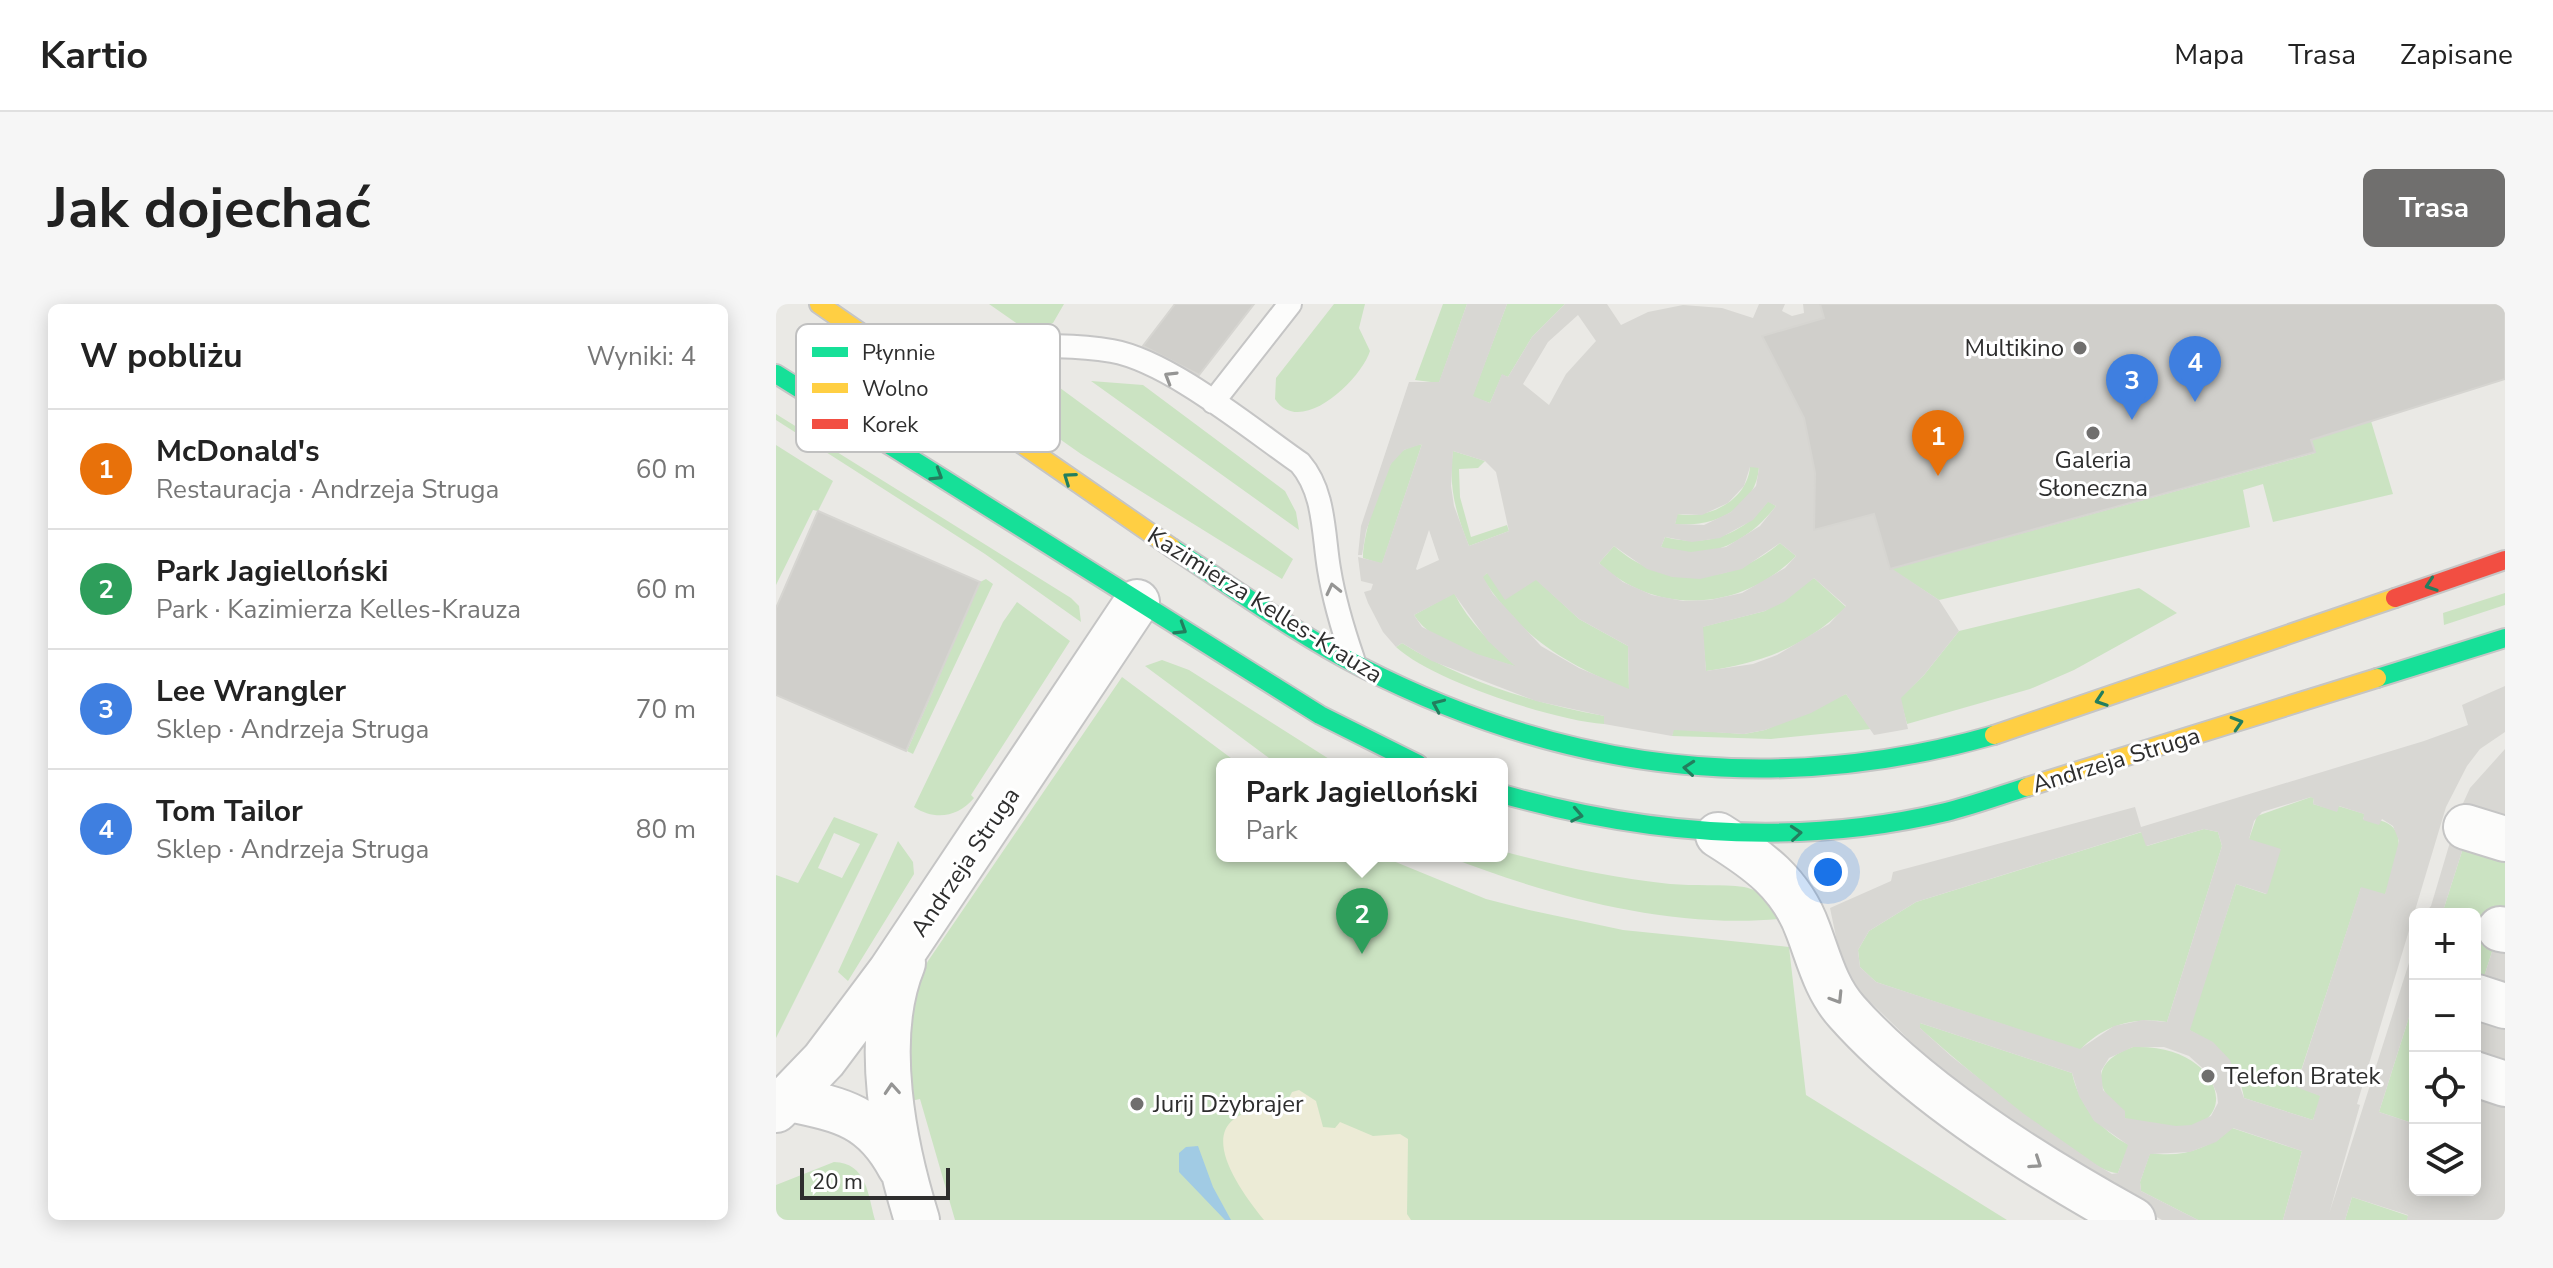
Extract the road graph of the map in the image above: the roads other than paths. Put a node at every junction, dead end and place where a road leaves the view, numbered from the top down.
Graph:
1 (819, 304) edge
2 (1290, 304) edge
3 (847, 324) edge
4 (1060, 348) edge
5 (776, 374) edge
6 (796, 387) edge
7 (1213, 402) junction
8 (900, 452) edge
9 (1031, 452) edge
10 (2505, 560) edge
11 (1137, 602) junction
12 (2505, 638) edge
13 (1355, 664) junction
14 (1406, 758) edge
15 (1508, 796) edge
16 (1718, 835) junction
17 (913, 940) junction
18 (2481, 1076) edge
19 (2505, 1084) edge
20 (783, 1105) edge
21 (901, 1169) junction
22 (917, 1220) edge
23 (2133, 1220) edge

1 - 3 street, Kazimierza Kelles-Krauza
2 - 7 lane
7 -> 4 lane
5 -> 6 street
13 -> 7 lane
8 -> 11 street
13 -> 9 street, Kazimierza Kelles-Krauza
10 -> 13 street, Kazimierza Kelles-Krauza
11 -> 14 street
11 - 17 street, Andrzeja Struga
16 -> 12 street, Andrzeja Struga
15 -> 16 street
16 -> 23 street
17 - 20 street, Andrzeja Struga
21 -> 17 street
18 - 19 street
20 - 21 street
21 - 22 street

